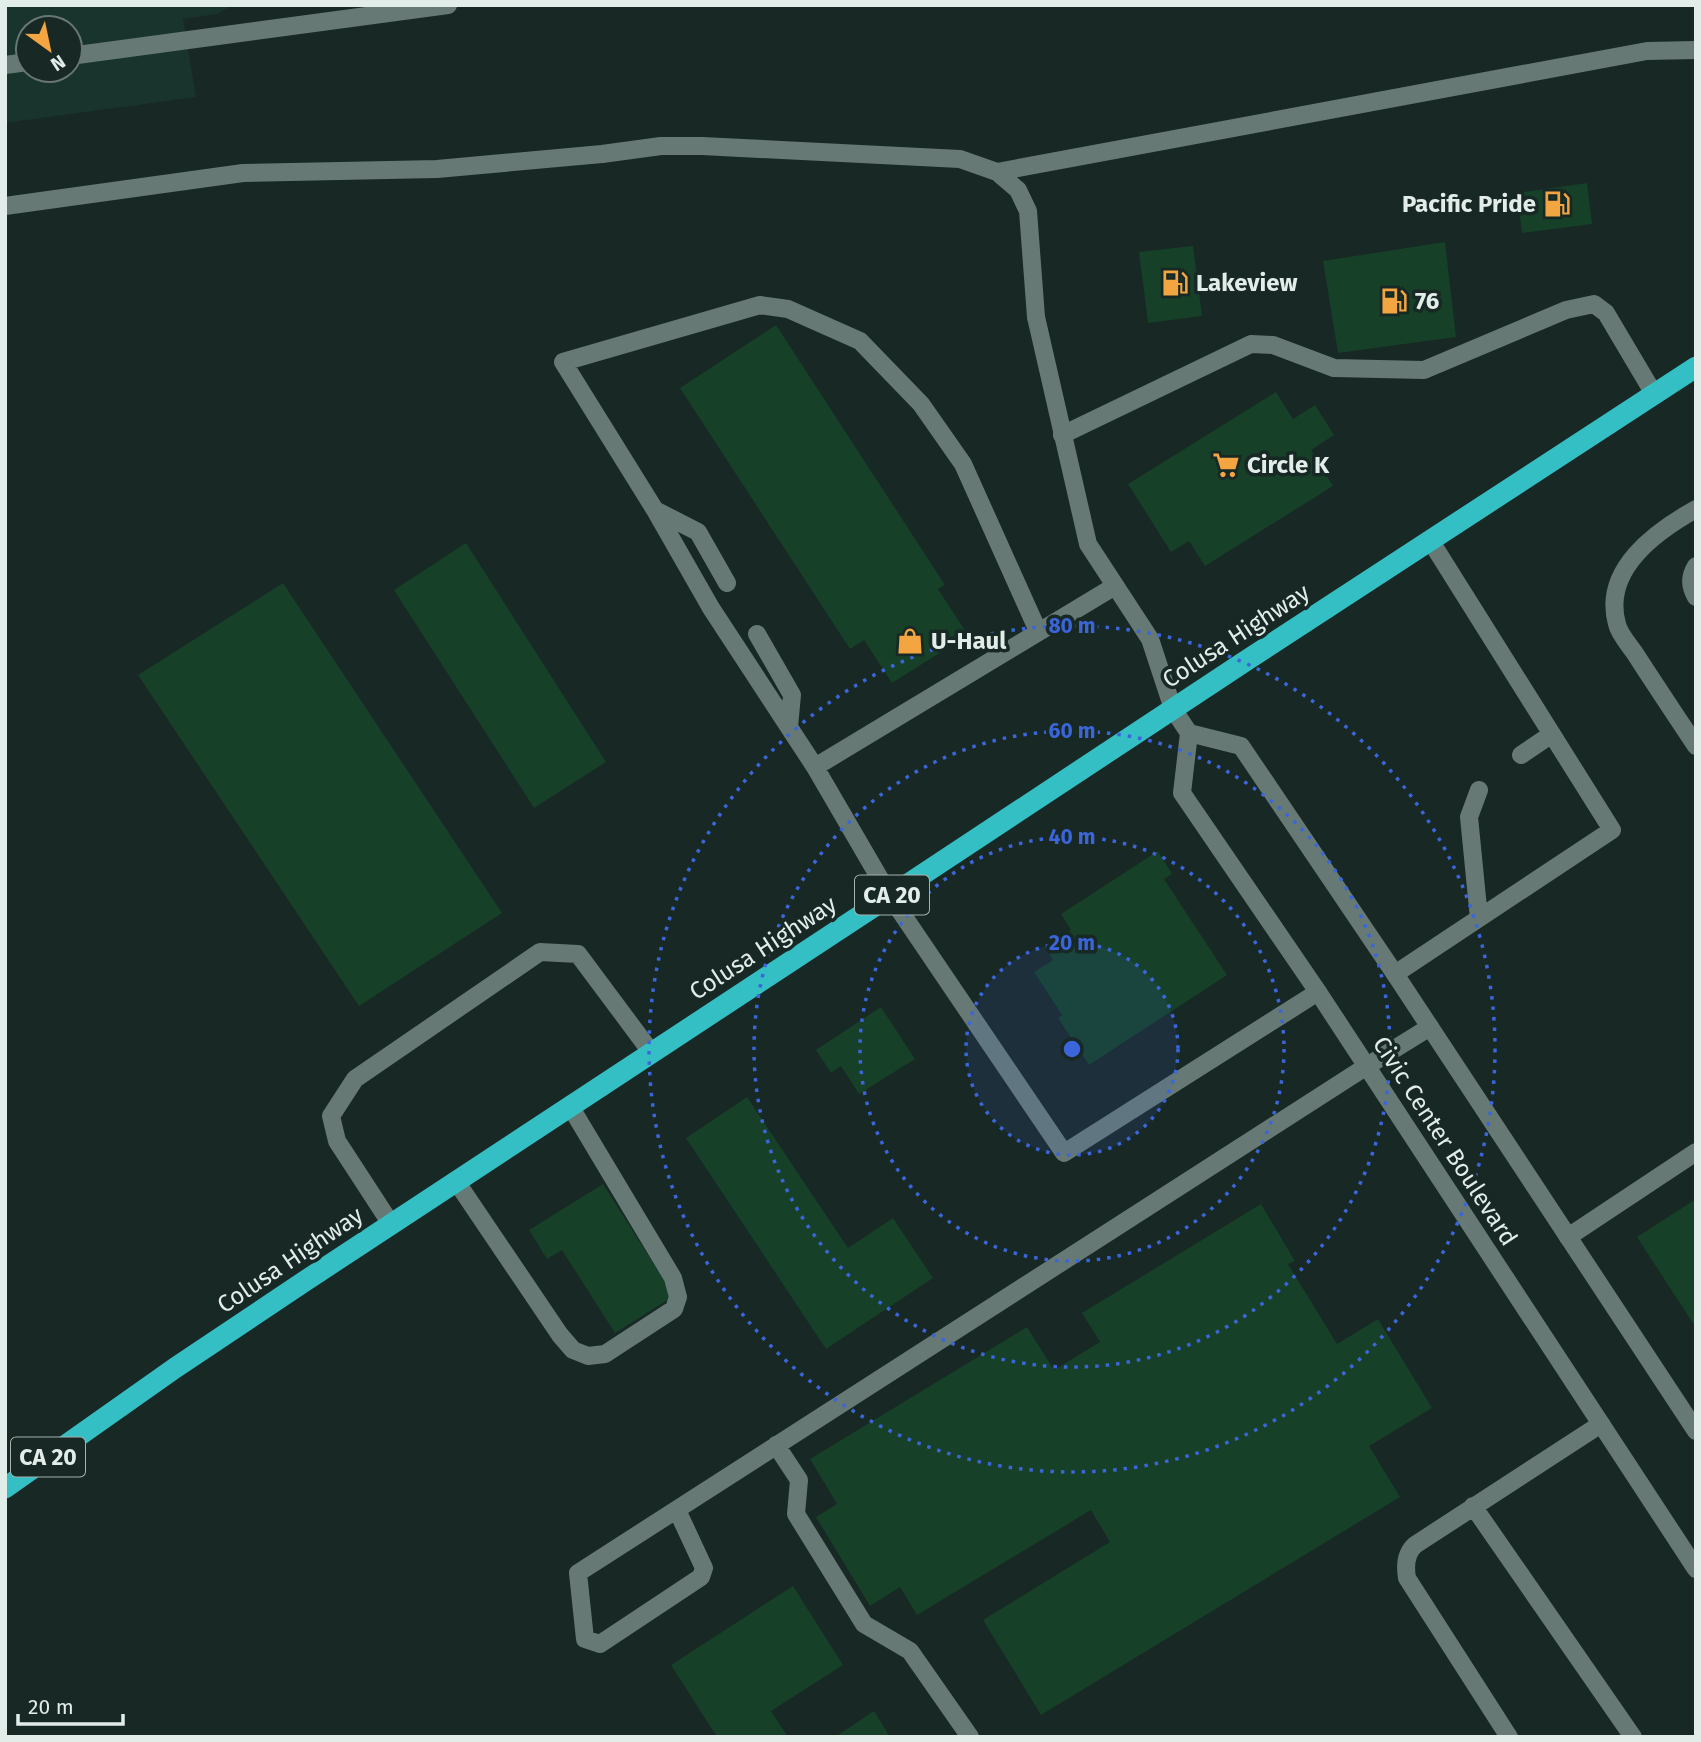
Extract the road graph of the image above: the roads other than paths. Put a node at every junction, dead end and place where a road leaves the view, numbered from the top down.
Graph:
1 (448, 5) edge
2 (347, 12) edge
3 (1696, 50) edge
4 (84, 54) edge
5 (997, 172) junction
6 (5, 206) edge
7 (1696, 367) edge
8 (1654, 394) junction
9 (1062, 435) junction
10 (1696, 509) edge
11 (655, 510) junction
12 (1430, 540) junction
13 (1696, 566) edge
14 (727, 583) dead end
15 (1115, 586) junction
16 (1696, 597) edge
17 (1038, 631) junction
18 (757, 634) dead end
19 (1173, 709) junction
20 (789, 727) junction
21 (1189, 733) junction
22 (1552, 734) junction
23 (1696, 746) edge
24 (1521, 755) dead end
25 (815, 766) junction
26 (1479, 790) dead end
27 (890, 897) junction
28 (1479, 918) junction
29 (1395, 974) junction
30 (1318, 992) junction
31 (1430, 1027) junction
32 (651, 1052) junction
33 (1367, 1066) junction
34 (570, 1106) junction
35 (1696, 1152) edge
36 (456, 1181) junction
37 (391, 1224) junction
38 (1568, 1237) junction
39 (1601, 1424) junction
40 (1696, 1432) edge
41 (776, 1445) junction
42 (6, 1485) edge
43 (1473, 1506) junction
44 (677, 1510) junction
45 (1696, 1569) edge
46 (970, 1737) edge
47 (1509, 1737) edge
48 (1633, 1737) edge

1 - 2 street
2 - 4 street
3 - 5 street
5 - 6 street
5 - 9 street
7 - 8 highway, Colusa Highway / CA 20
8 - 9 street
8 - 12 highway, Colusa Highway / CA 20
9 - 15 street
10 - 23 street
11 - 14 street
11 - 17 street
11 - 20 street
12 - 19 highway, Colusa Highway / CA 20
12 - 22 street
13 - 16 street
15 - 17 street
15 - 19 street
17 - 25 street
18 - 20 street
19 - 21 street
19 - 27 highway, Colusa Highway / CA 20
20 - 25 street
21 - 29 street, Civic Center Boulevard
21 - 30 street, Civic Center Boulevard
22 - 24 street
22 - 28 street
25 - 27 street
26 - 28 street
27 - 30 street
27 - 32 highway, Colusa Highway / CA 20
28 - 29 street
29 - 31 street, Civic Center Boulevard
30 - 33 street, Civic Center Boulevard
31 - 33 street
31 - 38 street, Civic Center Boulevard
32 - 34 highway, Colusa Highway / CA 20
32 - 37 street
33 - 39 street, Civic Center Boulevard
33 - 41 street
34 - 36 highway, Colusa Highway / CA 20
34 - 36 street
35 - 38 street
36 - 37 highway, Colusa Highway / CA 20
37 - 42 highway, Colusa Highway / CA 20
38 - 40 street, Civic Center Boulevard
39 - 43 street
39 - 45 street, Civic Center Boulevard
41 - 44 street
41 - 46 street
43 - 47 street
43 - 48 street
44 - 44 street

